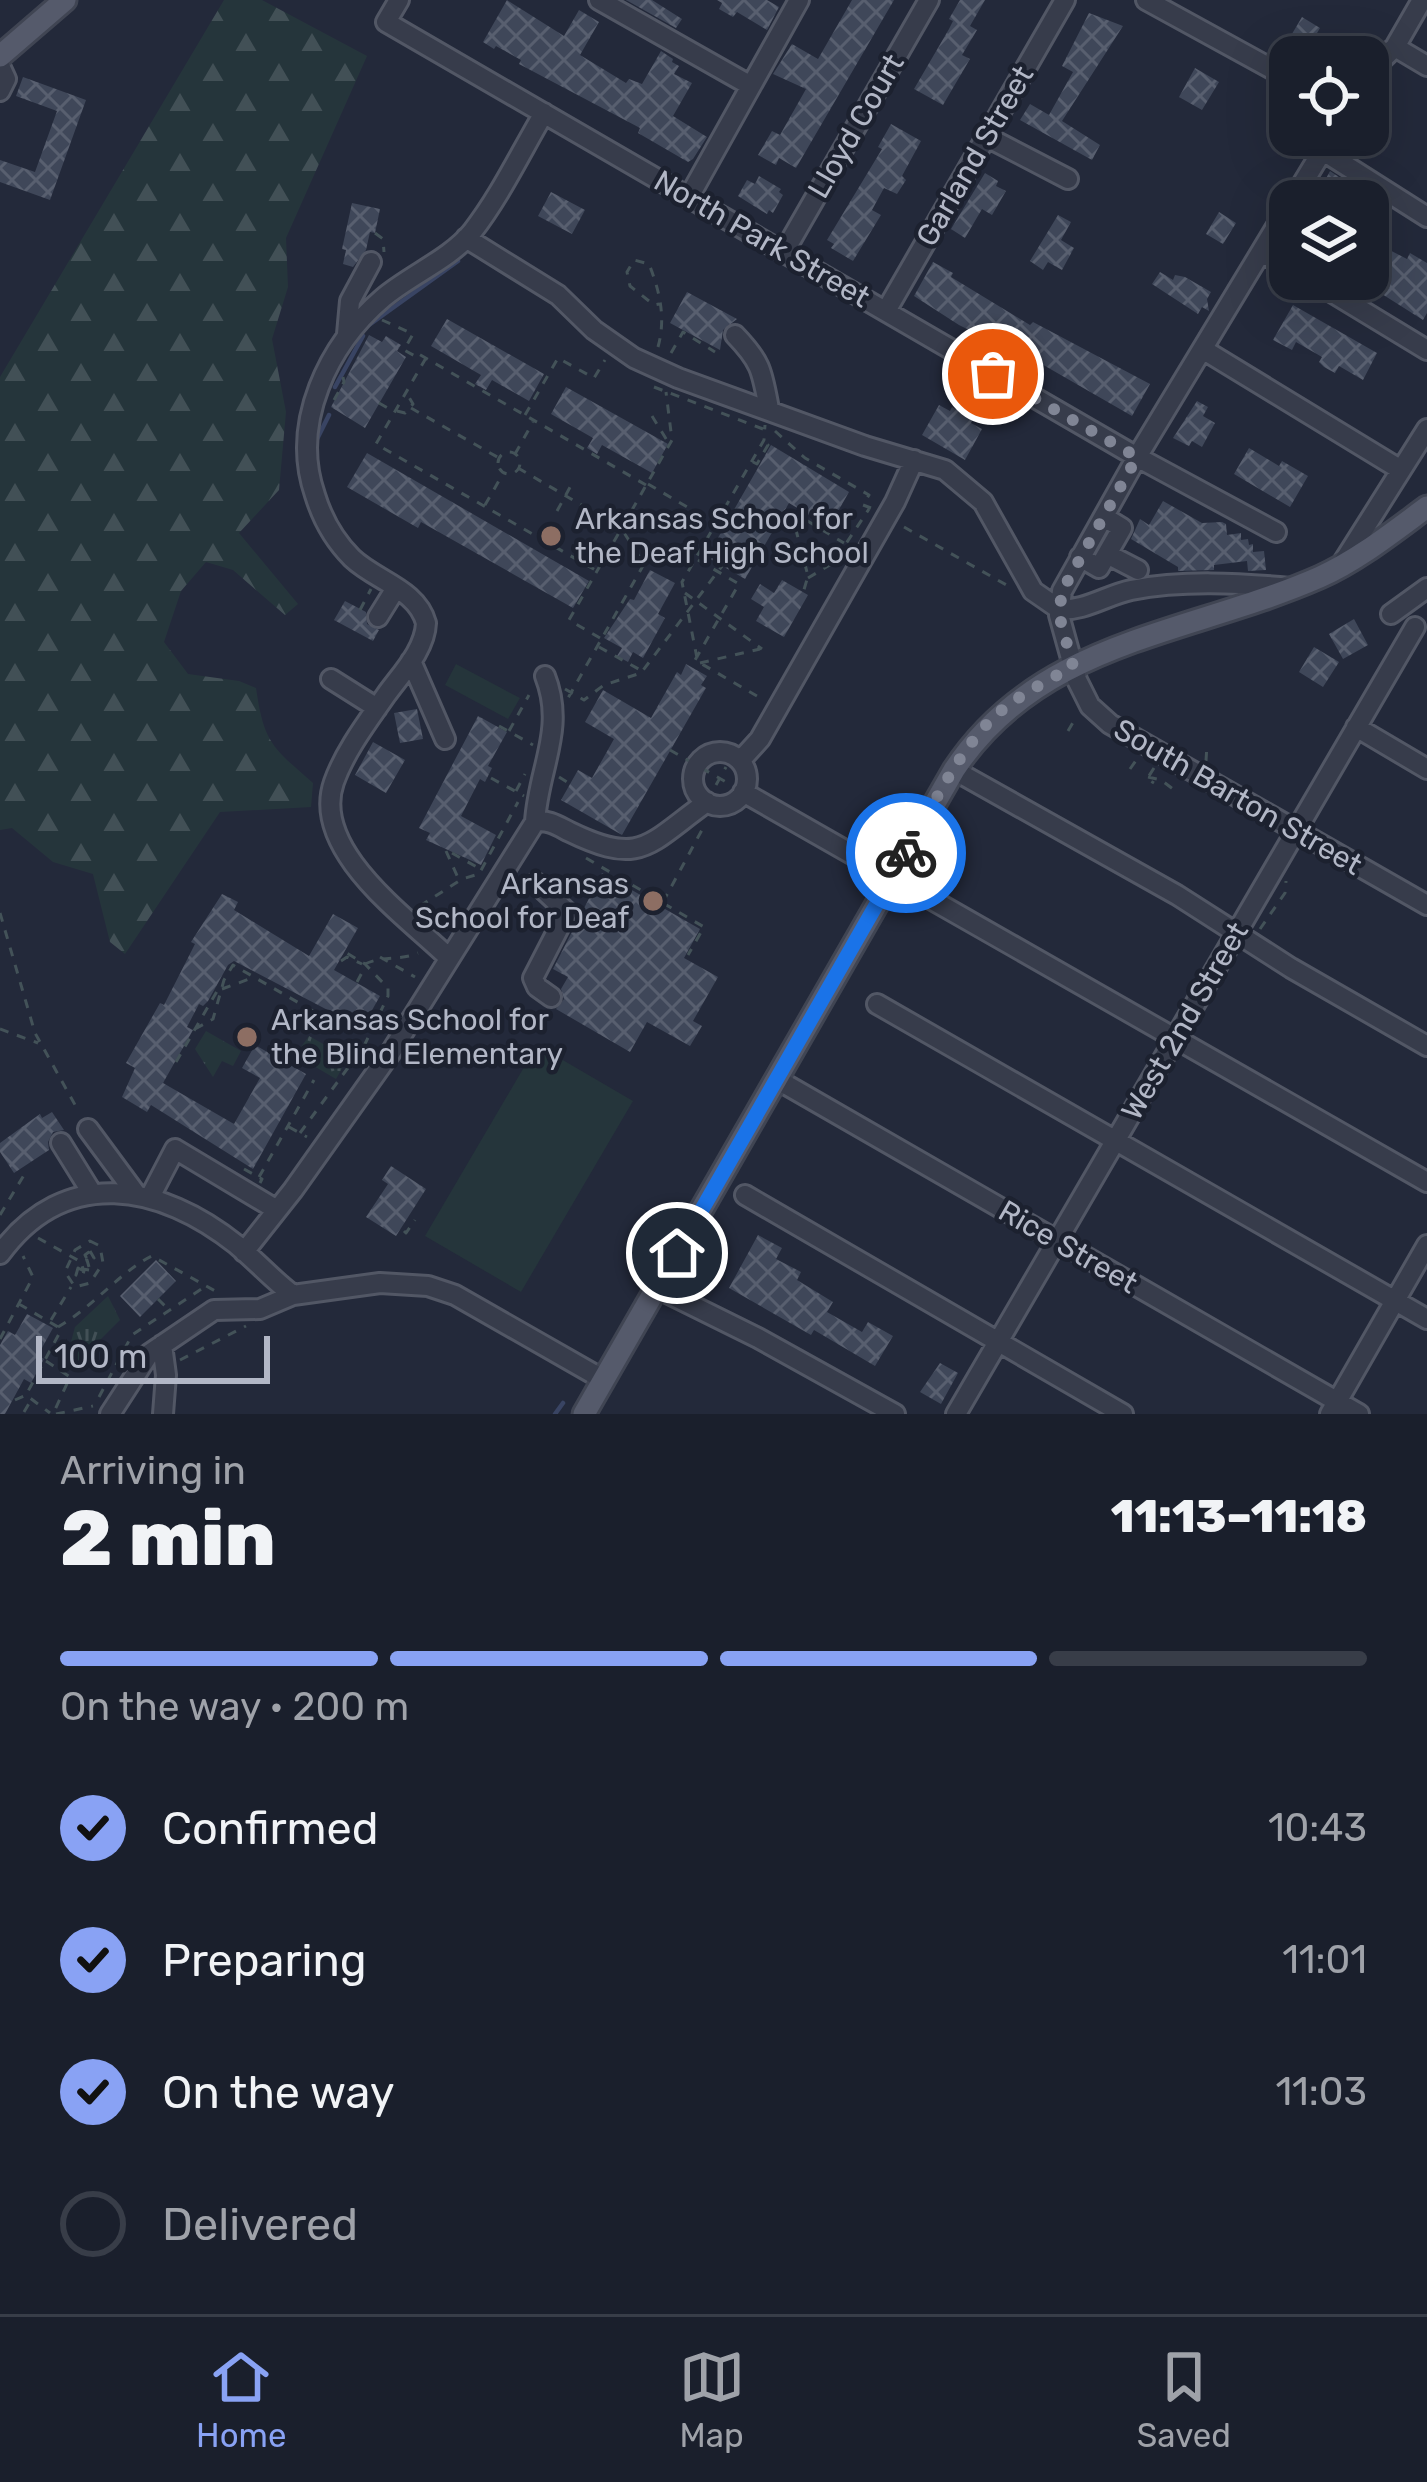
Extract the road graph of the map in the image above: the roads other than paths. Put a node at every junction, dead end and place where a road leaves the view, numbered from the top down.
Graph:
1 (65, 0) edge
2 (399, 0) edge
3 (599, 0) edge
4 (800, 0) edge
5 (929, 0) edge
6 (1065, 0) edge
7 (1147, 0) edge
8 (1422, 0) edge
9 (1395, 47) junction
10 (1389, 53) edge
11 (0, 56) edge
12 (0, 66) edge
13 (1427, 66) edge
14 (1269, 67) edge
15 (751, 86) junction
16 (0, 91) edge
17 (544, 113) junction
18 (987, 136) junction
19 (1345, 156) edge
20 (1068, 179) dead end
21 (689, 197) junction
22 (1427, 217) edge
23 (466, 238) junction
24 (1269, 239) edge
25 (784, 252) junction
26 (1261, 252) junction
27 (1269, 256) edge
28 (371, 262) dead end
29 (1345, 300) edge
30 (886, 311) junction
31 (735, 335) dead end
32 (346, 339) junction
33 (1204, 350) junction
34 (1427, 350) edge
35 (766, 419) junction
36 (1427, 429) edge
37 (1137, 457) junction
38 (914, 460) junction
39 (1401, 470) junction
40 (1427, 507) edge
41 (1104, 517) junction
42 (1276, 532) dead end
43 (1107, 554) junction
44 (1080, 557) junction
45 (1339, 568) junction
46 (1138, 570) dead end
47 (396, 588) junction
48 (1294, 588) junction
49 (1419, 594) edge
50 (1059, 609) junction
51 (370, 613) road end
52 (1391, 614) dead end
53 (1421, 631) edge
54 (411, 661) junction
55 (1073, 666) junction
56 (544, 676) dead end
57 (331, 679) dead end
58 (377, 707) junction
59 (1356, 728) junction
60 (445, 739) dead end
61 (736, 758) junction
62 (1427, 769) edge
63 (954, 770) junction
64 (743, 792) junction
65 (711, 803) junction
66 (535, 822) junction
67 (1295, 832) junction
68 (893, 876) junction
69 (536, 884) dead end
70 (1427, 905) edge
71 (1236, 934) junction
72 (442, 951) junction
73 (550, 997) dead end
74 (878, 1004) dead end
75 (1174, 1039) junction
76 (1427, 1046) edge
77 (778, 1080) junction
78 (88, 1130) road end
79 (1115, 1141) junction
80 (61, 1143) dead end
81 (1427, 1182) edge
82 (92, 1192) junction
83 (745, 1195) dead end
84 (143, 1196) junction
85 (278, 1210) junction
86 (1057, 1241) junction
87 (1427, 1245) edge
88 (244, 1252) junction
89 (10, 1253) edge
90 (657, 1288) junction
91 (292, 1295) junction
92 (1395, 1301) junction
93 (1427, 1319) edge
94 (998, 1342) junction
95 (162, 1345) junction
96 (604, 1380) junction
97 (1334, 1408) edge
98 (874, 1409) edge
99 (102, 1410) edge
100 (163, 1414) edge
101 (584, 1414) edge
102 (895, 1414) edge
103 (956, 1414) edge
104 (1124, 1414) edge
105 (1359, 1414) edge

1 - 11 main road
2 - 17 street, North Park Street
3 - 15 street
4 - 15 street
5 - 25 street, Lloyd Court
6 - 18 street, Garland Street
7 - 14 street
8 - 9 street
9 - 10 street
9 - 13 street
12 - 16 street
15 - 21 street
17 - 21 street, North Park Street
17 - 23 street
18 - 20 street
18 - 30 street, Garland Street
19 - 22 street
21 - 25 street, North Park Street
23 - 32 street
23 - 35 street
24 - 26 street
25 - 30 street, North Park Street
26 - 27 street
26 - 33 street
28 - 32 street
29 - 34 street
30 - 37 street, North Park Street
31 - 35 street
32 - 47 street
33 - 37 street
33 - 39 street
35 - 38 street
36 - 39 street
37 - 41 street
37 - 42 street, North Park Street
38 - 50 street
38 - 61 street
39 - 45 street
40 - 45 main road
41 - 43 street
41 - 44 street
43 - 44 street
43 - 46 street
44 - 50 street
45 - 48 main road
47 - 51 street
47 - 54 street
48 - 50 street
48 - 55 main road
49 - 52 street
49 - 53 street
50 - 55 street, South Barton Street
53 - 59 street, West 2nd Street
54 - 58 street
54 - 60 street
55 - 63 main road
55 - 67 street, South Barton Street
56 - 66 street
57 - 58 street
58 - 72 street
59 - 62 street
59 - 67 street, West 2nd Street
61 - 64 street
61 - 65 street
63 - 68 main road
63 - 71 street
64 - 65 street
64 - 68 street
65 - 66 street
66 - 72 street
67 - 70 street, South Barton Street
67 - 71 street, West 2nd Street
68 - 75 street
68 - 77 main road
69 - 73 street
71 - 75 street, West 2nd Street
71 - 76 street
72 - 85 street
74 - 79 street
75 - 79 street, West 2nd Street
75 - 81 street
77 - 86 street, Rice Street
77 - 90 main road
78 - 84 street
79 - 86 street, West 2nd Street
79 - 92 street
80 - 82 street
82 - 84 street
82 - 89 street
83 - 94 street
84 - 85 street
84 - 88 street
85 - 88 street
86 - 94 street, West 2nd Street
86 - 97 street, Rice Street
87 - 92 street
88 - 91 street
90 - 96 main road
90 - 98 street
91 - 95 street
91 - 96 street
92 - 93 street
92 - 97 street
94 - 103 street, West 2nd Street
94 - 104 street
95 - 99 street
95 - 100 street
96 - 101 main road
97 - 105 street, Rice Street
98 - 102 street

